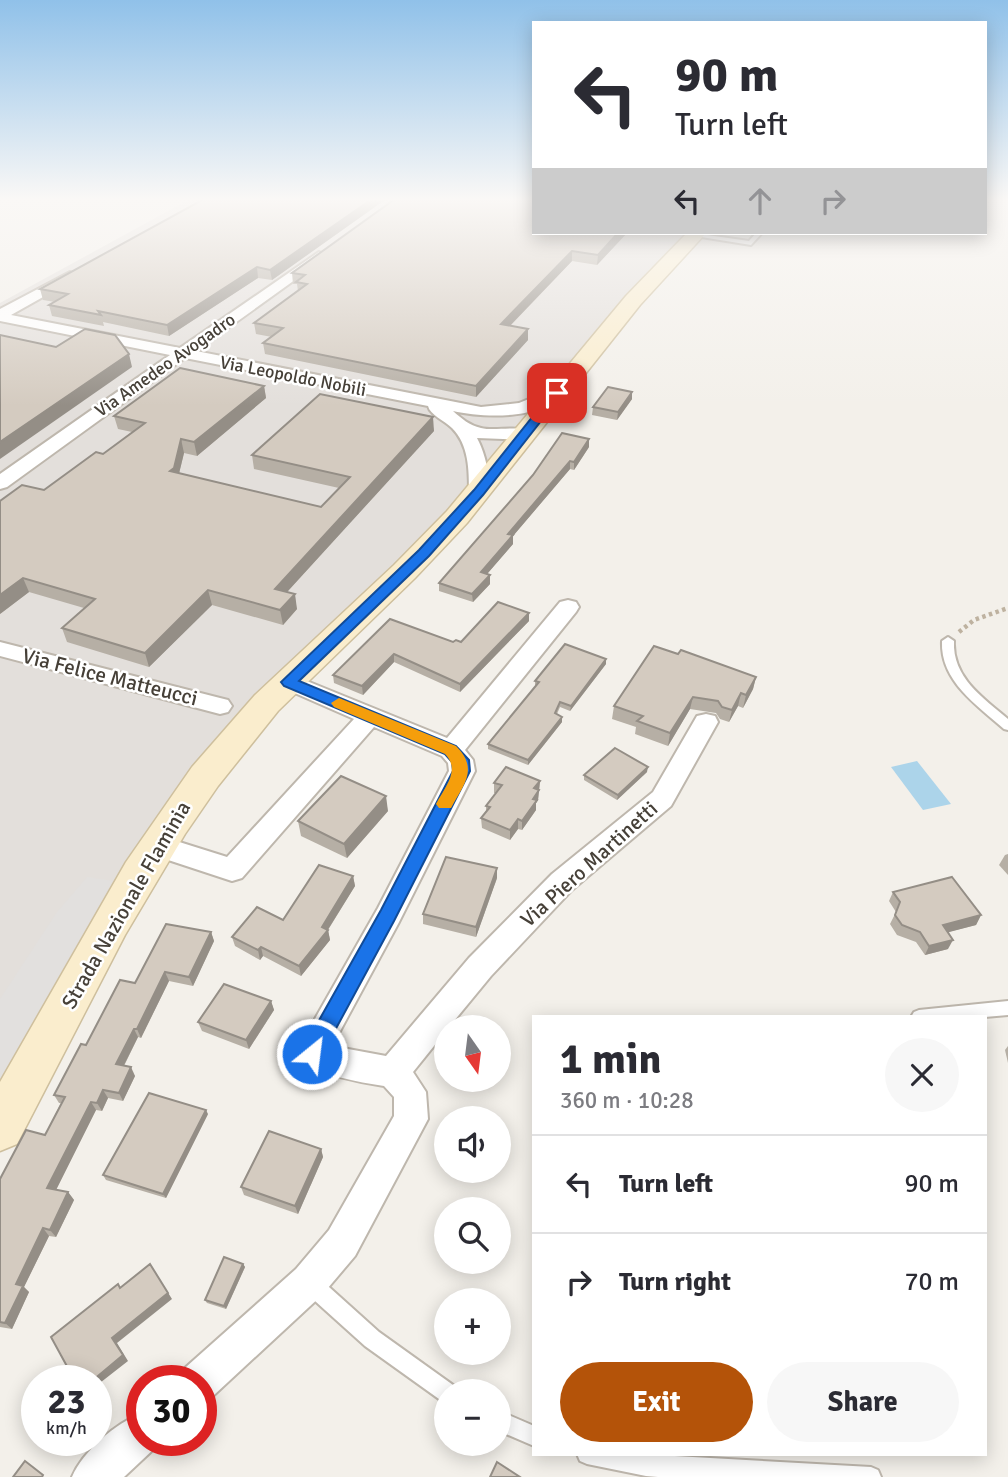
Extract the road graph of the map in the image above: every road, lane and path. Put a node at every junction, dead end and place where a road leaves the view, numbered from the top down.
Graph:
1 (85, 268) edge
2 (303, 268) edge
3 (660, 268) edge
4 (0, 316) edge
5 (182, 354) junction
6 (557, 393) junction
7 (422, 401) junction
8 (481, 412) junction
9 (463, 427) junction
10 (526, 435) junction
11 (0, 482) edge
12 (478, 492) junction
13 (568, 607) dead end
14 (1008, 608) edge
15 (948, 641) joint
16 (0, 649) edge
17 (289, 682) junction
18 (220, 706) dead end
19 (370, 716) junction
20 (706, 722) dead end
21 (1008, 726) edge
22 (451, 750) junction
23 (158, 846) junction
24 (1008, 1008) edge
25 (939, 1015) edge
26 (393, 1072) junction
27 (0, 1128) edge
28 (309, 1282) junction
29 (217, 1366) edge
30 (434, 1383) edge
31 (511, 1426) edge
32 (532, 1435) edge
33 (126, 1447) edge
34 (597, 1456) edge
35 (93, 1477) edge
36 (871, 1477) edge

1 - 4 street, Via Leopoldo Nobili
2 - 5 street, Via Amedeo Avogadro
3 - 6 main road, Strada Nazionale Flaminia
4 - 5 street, Via Leopoldo Nobili
5 - 7 street, Via Leopoldo Nobili
5 - 11 street, Via Amedeo Avogadro
6 - 8 street, Via Leopoldo Nobili
6 - 10 main road, Strada Nazionale Flaminia
7 - 8 street, Via Leopoldo Nobili
7 - 9 street, Via Leopoldo Nobili
8 - 10 street, Via Leopoldo Nobili
9 - 10 street, Via Leopoldo Nobili
9 - 12 street
10 - 12 main road, Strada Nazionale Flaminia
12 - 17 main road, Strada Nazionale Flaminia
13 - 22 street
14 - 15 path
15 - 21 lane
16 - 18 street, Via Felice Matteucci
17 - 19 street
17 - 23 main road, Strada Nazionale Flaminia
19 - 22 street
19 - 23 street
20 - 26 street, Via Piero Martinetti
22 - 26 street
23 - 27 main road, Strada Nazionale Flaminia
24 - 25 lane
26 - 28 street
28 - 29 street
28 - 30 lane
31 - 32 lane
33 - 35 street
34 - 36 lane

